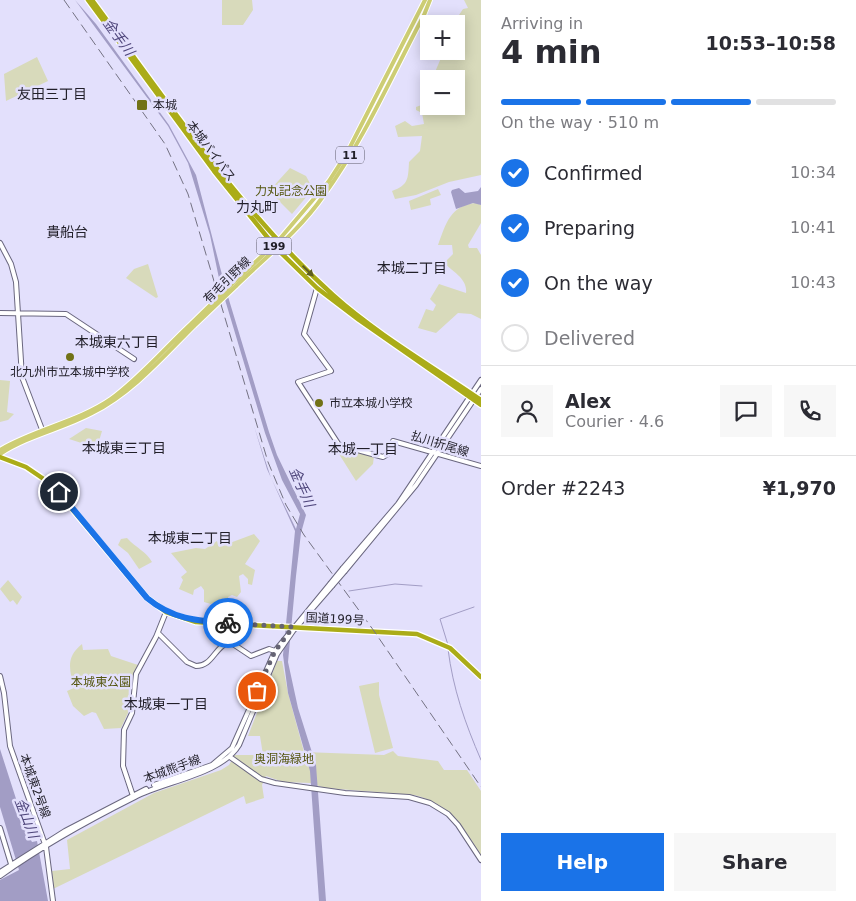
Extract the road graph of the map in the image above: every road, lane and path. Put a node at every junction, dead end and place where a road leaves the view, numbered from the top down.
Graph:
1 (88, 0) edge
2 (92, 0) edge
3 (425, 0) edge
4 (430, 0) edge
5 (280, 242) junction
6 (0, 243) edge
7 (274, 247) junction
8 (317, 288) junction
9 (0, 313) edge
10 (18, 315) junction
11 (134, 359) dead end
12 (481, 380) edge
13 (481, 389) edge
14 (473, 397) junction
15 (481, 400) edge
16 (481, 406) edge
17 (43, 431) junction
18 (0, 453) edge
19 (435, 453) junction
20 (481, 466) edge
21 (166, 612) junction
22 (293, 628) junction
23 (158, 633) junction
24 (281, 645) junction
25 (275, 651) junction
26 (0, 676) edge
27 (481, 677) edge
28 (228, 756) junction
29 (133, 796) junction
30 (0, 828) edge
31 (45, 845) junction
32 (481, 860) edge
33 (14, 864) junction
34 (0, 872) edge
35 (0, 876) edge
36 (53, 901) edge

1 - 7 highway, 本城バイパス / 199
2 - 5 highway, 本城バイパス / 199
3 - 5 main road, 有毛引野線 / 11
4 - 5 main road, 有毛引野線 / 11
5 - 7 main road, 有毛引野線 / 11
5 -> 14 highway, 本城バイパス / 199
6 - 10 street
7 - 8 highway, 本城バイパス / 199
7 - 17 main road, 有毛引野線 / 11, bridge
8 - 14 highway, 本城バイパス / 199
8 - 19 street, 払川折尾線
9 - 10 street
10 - 11 street
10 - 17 street
12 - 14 street
13 - 14 street
14 - 15 highway, 本城バイパス / 199
14 - 16 highway, 本城バイパス / 199
14 - 19 street
17 - 18 main road, 有毛引野線 / 11
18 - 21 highway, 国道199号
19 - 20 street, 払川折尾線
19 - 22 street, bridge
21 - 22 highway, 国道199号
21 - 23 street
22 - 24 street, 本城熊手線
22 - 24 street, 本城熊手線
22 - 27 highway, 国道199号
23 - 25 street
23 - 29 street
24 - 25 street, 本城熊手線
24 - 28 street, 本城熊手線
25 - 28 street, 本城熊手線
26 - 31 street, 本城東2号線
28 - 29 street, 本城熊手線
28 - 32 street
29 - 31 street, 本城熊手線
30 - 33 street
31 - 33 street, 本城熊手線
31 - 36 street, 本城東2号線
33 - 34 street, 本城熊手線
33 - 35 street, 本城熊手線

